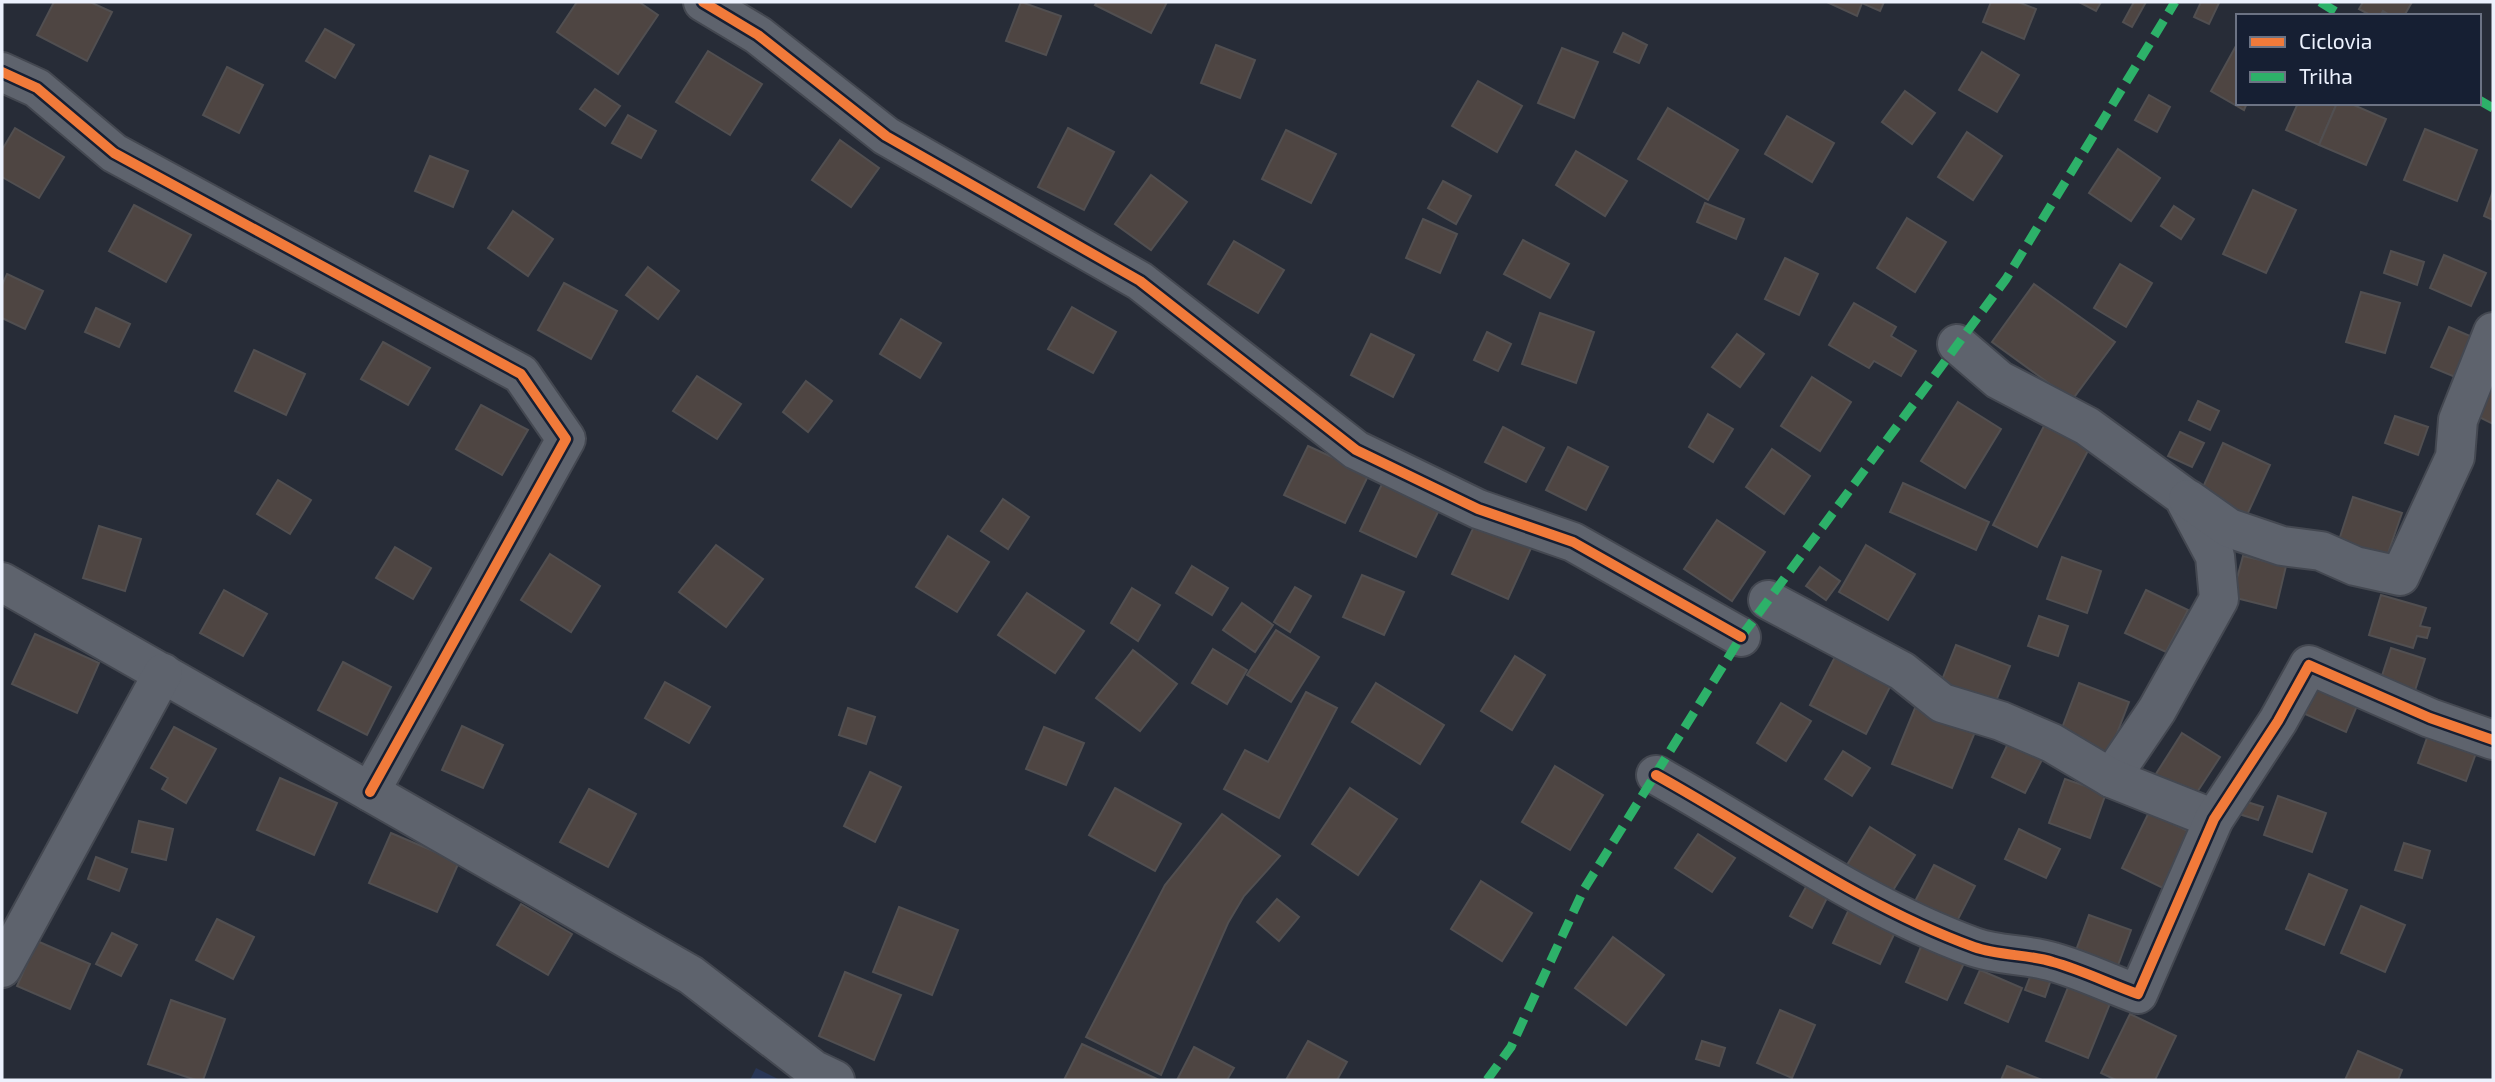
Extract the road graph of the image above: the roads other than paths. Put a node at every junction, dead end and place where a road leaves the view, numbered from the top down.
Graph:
1 (703, 2) edge
2 (2, 72) edge
3 (2493, 332) edge
4 (1957, 344) dead end
5 (2183, 496) junction
6 (2, 582) edge
7 (1768, 600) dead end
8 (1741, 637) dead end
9 (163, 673) junction
10 (2493, 740) edge
11 (1656, 775) dead end
12 (2111, 778) junction
13 (370, 792) junction
14 (2214, 819) junction
15 (2, 968) edge
16 (835, 1080) edge

1 - 8 street
2 - 13 street
3 - 5 street
4 - 5 street
5 - 12 street
6 - 9 street
7 - 12 street
9 - 13 street
9 - 15 street
10 - 14 street
11 - 14 street
12 - 14 street
13 - 16 street

